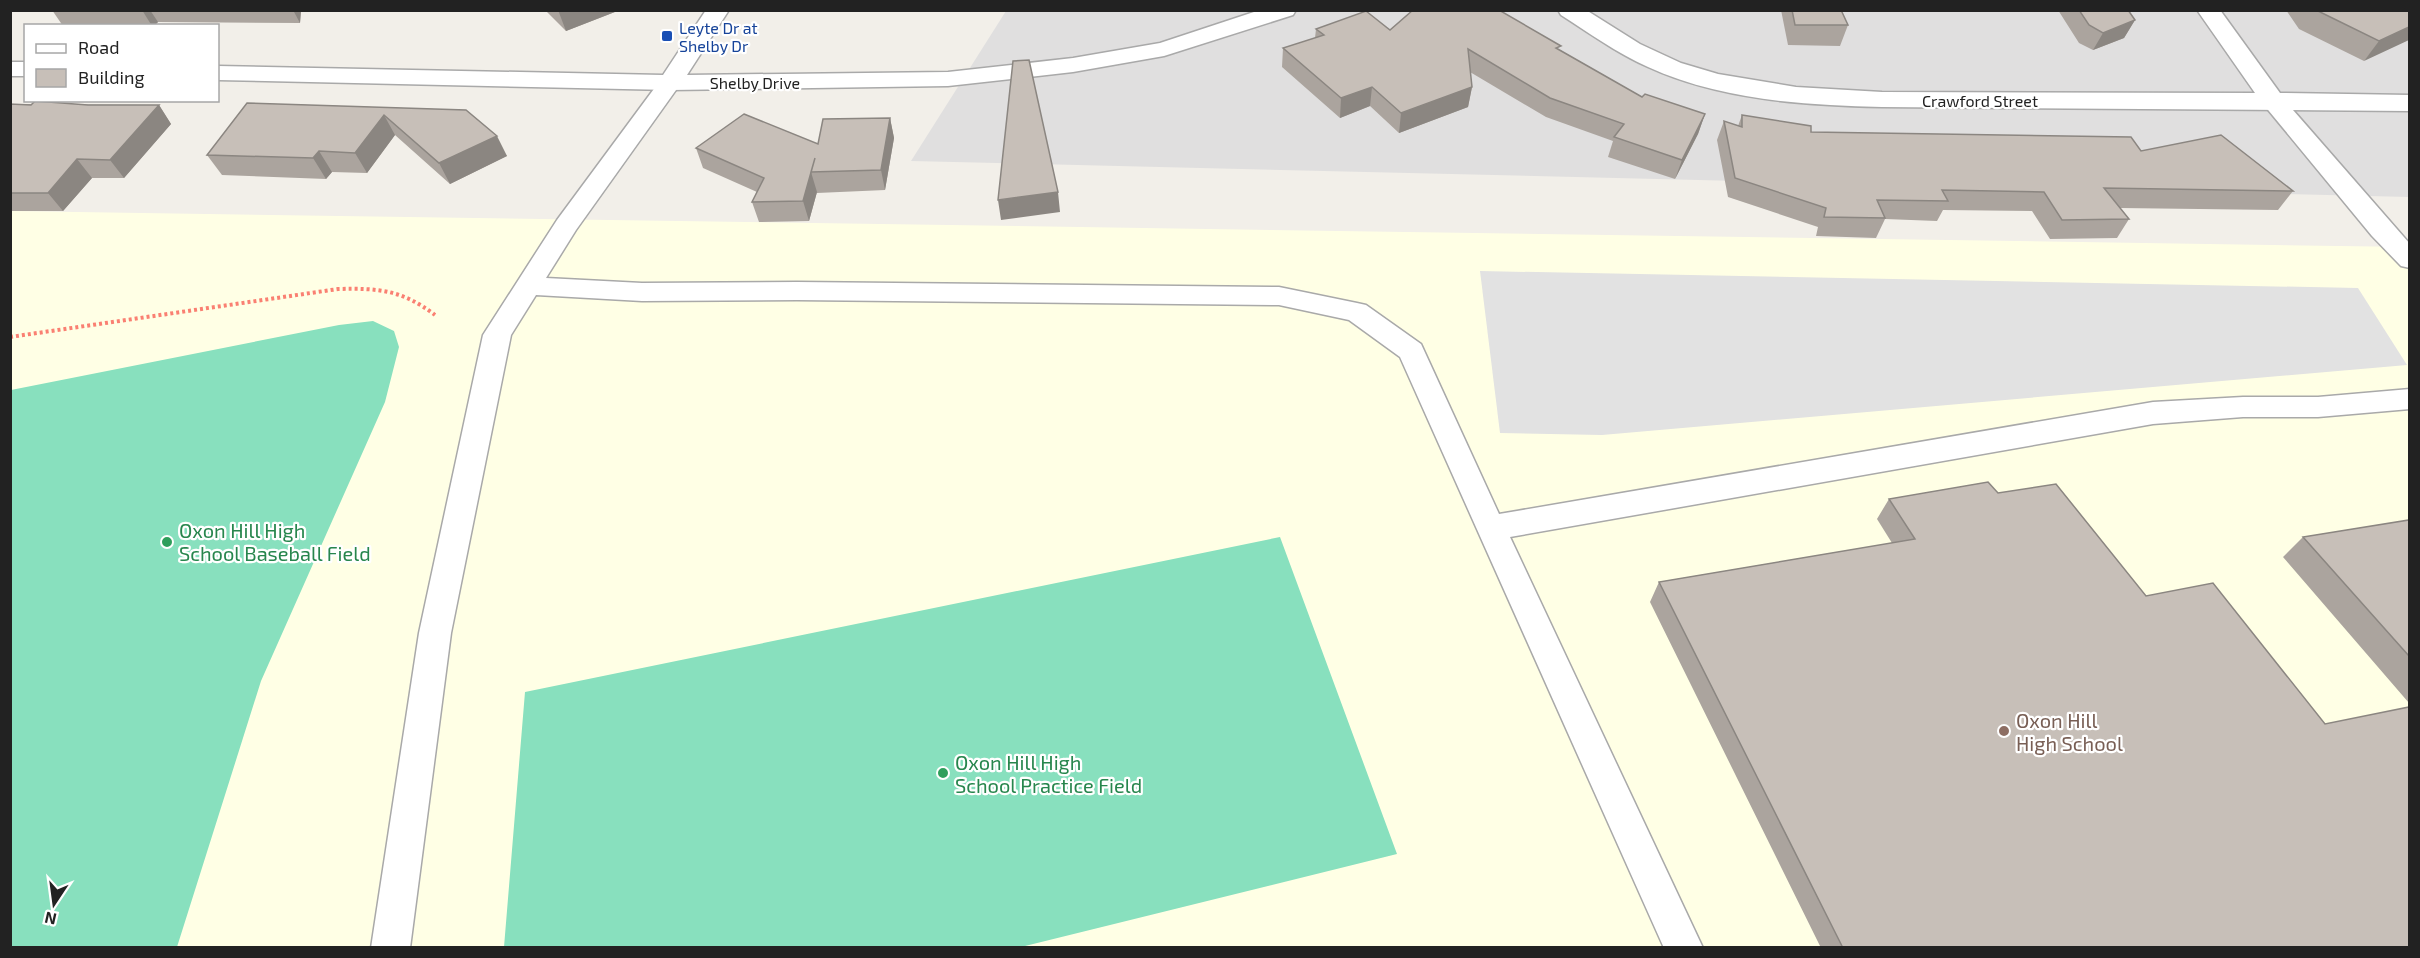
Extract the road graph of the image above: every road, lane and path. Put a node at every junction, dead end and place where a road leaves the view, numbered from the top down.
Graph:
1 (718, 10) edge
2 (1285, 10) edge
3 (1569, 10) edge
4 (2208, 10) edge
5 (219, 73) edge
6 (670, 83) junction
7 (2272, 100) junction
8 (2409, 103) edge
9 (2409, 260) edge
10 (528, 286) junction
11 (435, 315) dead end
12 (10, 337) edge
13 (2409, 399) edge
14 (1490, 528) junction
15 (390, 948) edge
16 (1684, 948) edge

1 - 6 street
2 - 6 street, Shelby Drive
3 - 7 street, Crawford Street
4 - 7 street
5 - 6 street, Shelby Drive
6 - 10 lane
7 - 8 street, Crawford Street
7 - 9 lane
10 - 14 lane
10 - 15 lane
11 - 12 path
13 - 14 lane
14 - 16 lane

